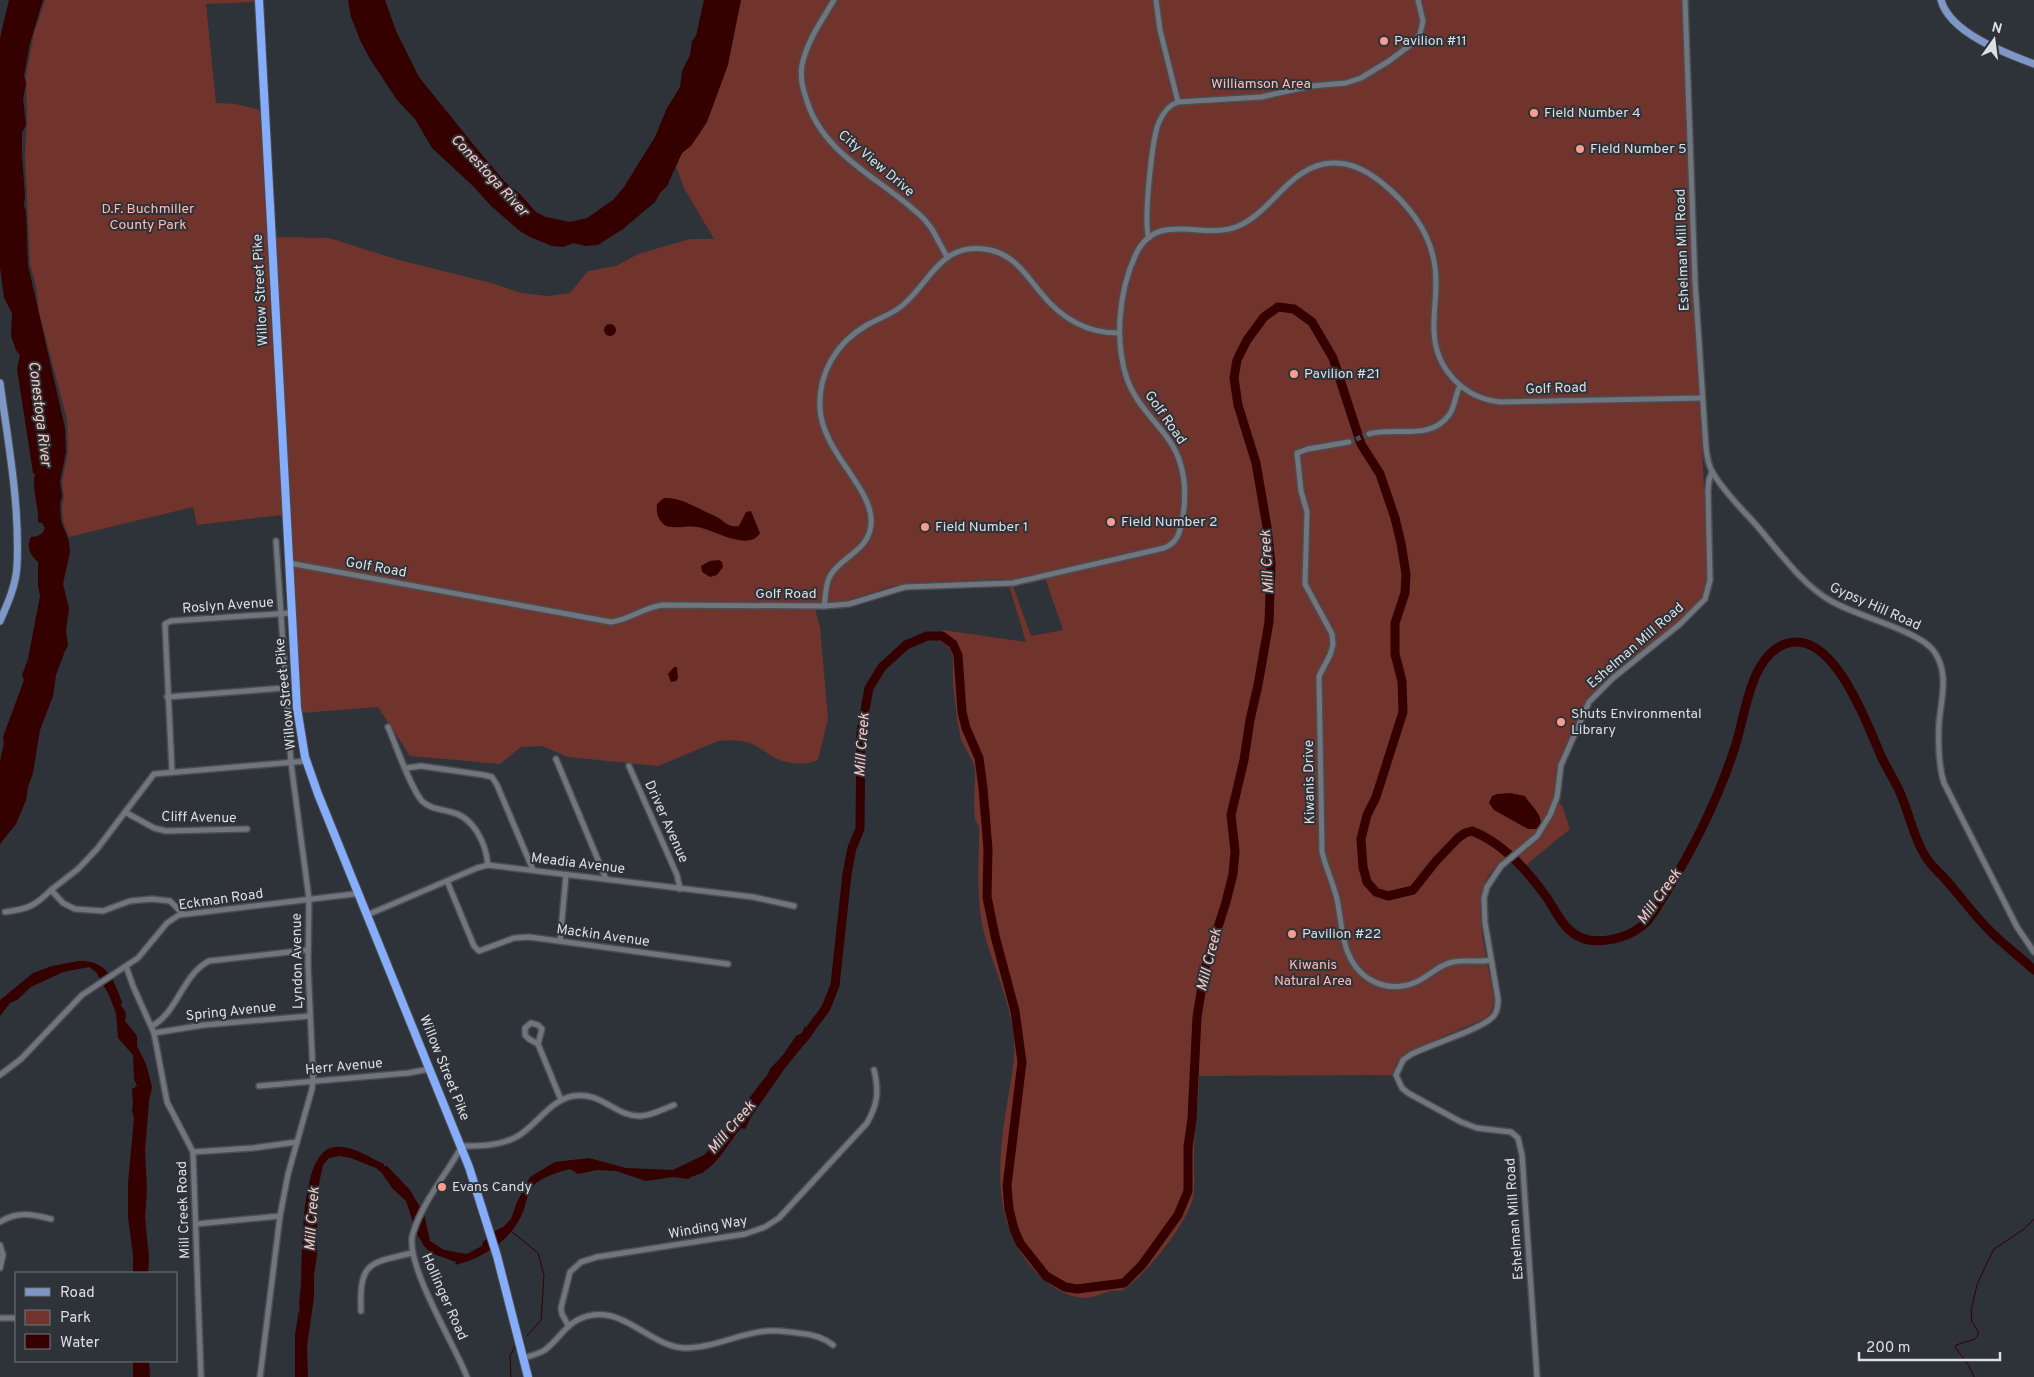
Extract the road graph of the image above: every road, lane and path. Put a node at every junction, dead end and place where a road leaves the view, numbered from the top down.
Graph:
1 (259, 0) edge
2 (834, 0) edge
3 (1156, 0) edge
4 (1418, 0) edge
5 (1684, 0) edge
6 (1941, 0) edge
7 (2034, 64) edge
8 (1178, 102) junction
9 (1149, 238) junction
10 (947, 257) junction
11 (1118, 333) junction
12 (0, 383) edge
13 (1460, 386) junction
14 (1702, 398) junction
15 (1369, 434) tunnel mouth
16 (1350, 442) tunnel mouth
17 (1712, 472) junction
18 (276, 541) dead end
19 (289, 563) junction
20 (824, 606) junction
21 (281, 613) junction
22 (291, 613) junction
23 (0, 621) edge
24 (285, 688) junction
25 (168, 697) junction
26 (388, 727) dead end
27 (556, 759) dead end
28 (306, 761) junction
29 (291, 764) junction
30 (629, 766) dead end
31 (406, 768) junction
32 (172, 772) junction
33 (125, 812) junction
34 (247, 829) dead end
35 (488, 865) junction
36 (532, 870) junction
37 (566, 875) junction
38 (606, 879) junction
39 (447, 881) junction
40 (680, 888) junction
41 (51, 890) junction
42 (358, 892) junction
43 (309, 899) junction
44 (794, 906) dead end
45 (5, 912) dead end
46 (183, 914) junction
47 (367, 914) junction
48 (560, 941) junction
49 (308, 950) junction
50 (2034, 952) edge
51 (1491, 960) junction
52 (728, 964) dead end
53 (126, 966) junction
54 (310, 1016) junction
55 (152, 1026) junction
56 (154, 1033) junction
57 (538, 1044) dead end
58 (431, 1069) junction
59 (874, 1070) dead end
60 (0, 1075) edge
61 (313, 1081) junction
62 (259, 1086) dead end
63 (561, 1100) junction
64 (674, 1105) dead end
65 (297, 1142) junction
66 (462, 1146) junction
67 (193, 1152) junction
68 (280, 1216) junction
69 (51, 1219) dead end
70 (0, 1222) edge
71 (196, 1224) junction
72 (0, 1245) edge
73 (412, 1253) junction
74 (0, 1268) edge
75 (361, 1311) dead end
76 (0, 1318) edge
77 (15, 1318) edge
78 (568, 1325) junction
79 (833, 1345) dead end
80 (523, 1358) junction
81 (202, 1377) edge
82 (260, 1377) edge
83 (467, 1377) edge
84 (528, 1377) edge
85 (1537, 1377) edge

1 - 19 highway, Willow Street Pike
2 - 10 street, City View Drive
3 - 8 street
4 - 8 street
5 - 14 street, Eshelman Mill Road
6 - 7 main road
8 - 9 street
9 - 11 street, Golf Road
9 - 13 street, Golf Road
10 - 11 street
10 - 20 street
11 - 20 street, Golf Road
12 - 23 main road
13 - 14 street, Golf Road
13 - 15 street
14 - 17 street, Eshelman Mill Road
16 - 51 street, Kiwanis Drive
17 - 50 street, Gypsy Hill Road
17 - 51 street, Eshelman Mill Road
18 - 21 street, Lyndon Avenue
19 - 20 street, Golf Road
19 - 22 highway, Willow Street Pike
21 - 22 street, Roslyn Avenue
21 - 24 street, Lyndon Avenue
21 - 25 street, Roslyn Avenue
22 - 28 highway, Willow Street Pike
24 - 25 street
24 - 29 street, Lyndon Avenue
25 - 32 street
26 - 31 street
27 - 38 street
28 - 29 street
28 - 42 highway, Willow Street Pike
29 - 32 street
29 - 43 street, Lyndon Avenue
30 - 40 street, Driver Avenue
31 - 35 street
31 - 36 street
32 - 33 street
33 - 34 street, Cliff Avenue
33 - 41 street
35 - 36 street, Meadia Avenue
35 - 39 street, Meadia Avenue
36 - 37 street, Meadia Avenue
37 - 38 street, Meadia Avenue
37 - 48 street
38 - 40 street, Meadia Avenue
39 - 47 street, Meadia Avenue
39 - 48 street, Mackin Avenue
40 - 44 street, Meadia Avenue
41 - 45 street
41 - 46 street
42 - 43 street, Eckman Road
42 - 47 highway, Willow Street Pike
43 - 46 street, Eckman Road
43 - 49 street, Lyndon Avenue
46 - 53 street, Eckman Road
47 - 58 highway, Willow Street Pike
48 - 52 street, Mackin Avenue
49 - 54 street, Lyndon Avenue
49 - 55 street
51 - 85 street, Eshelman Mill Road
53 - 55 street, Mill Creek Road
53 - 60 street, Eckman Road
54 - 56 street, Spring Avenue
54 - 61 street, Lyndon Avenue
55 - 56 street, Mill Creek Road
56 - 67 street, Mill Creek Road
57 - 63 street
58 - 61 street, Herr Avenue
58 - 66 highway, Willow Street Pike
59 - 78 street, Winding Way
61 - 62 street, Herr Avenue
61 - 65 street, Lyndon Avenue
63 - 64 street
63 - 66 street
65 - 67 street
65 - 68 street, Lyndon Avenue
66 - 73 street, Hollinger Road
66 - 80 highway, Willow Street Pike
67 - 71 street, Mill Creek Road
68 - 71 street
68 - 82 street, Lyndon Avenue
69 - 70 street
71 - 81 street, Mill Creek Road
72 - 74 street
73 - 75 street
73 - 83 street, Hollinger Road
76 - 77 street
78 - 79 street
78 - 80 street
80 - 84 highway, Willow Street Pike

